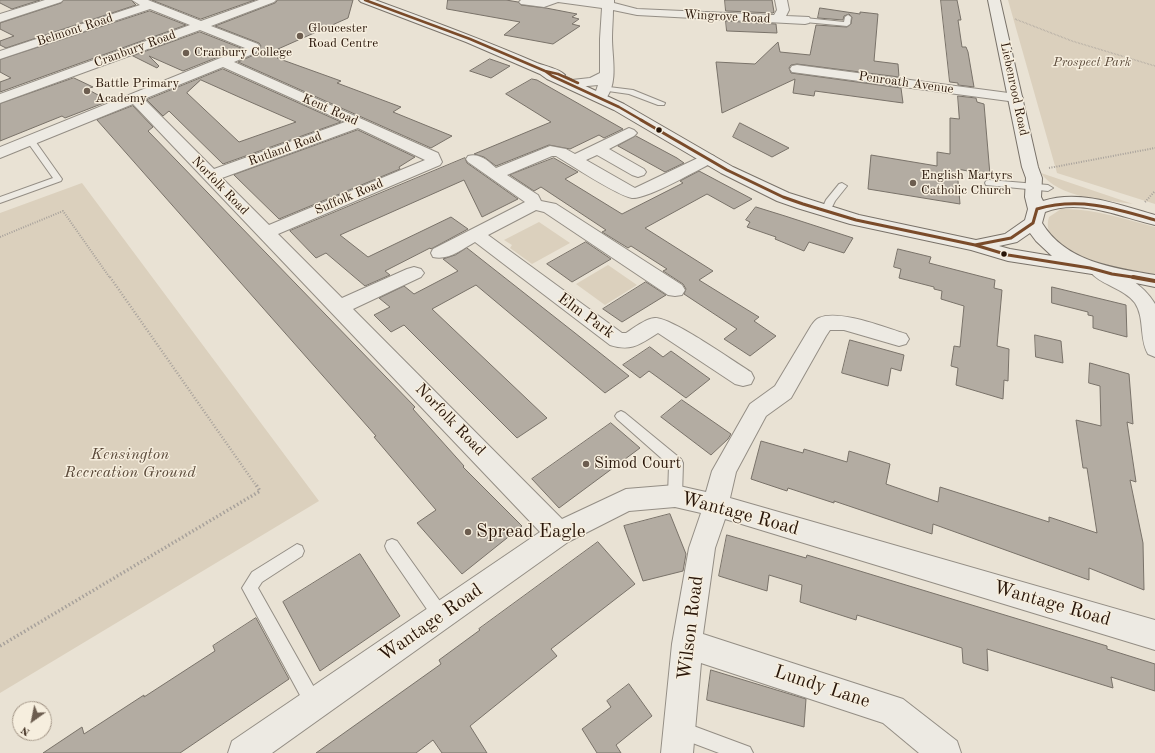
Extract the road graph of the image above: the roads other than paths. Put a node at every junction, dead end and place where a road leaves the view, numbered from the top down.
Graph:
1 (58, 0) edge
2 (138, 0) edge
3 (270, 0) edge
4 (365, 0) edge
5 (554, 0) edge
6 (563, 0) edge
7 (677, 0) edge
8 (781, 0) edge
9 (994, 0) edge
10 (525, 2) dead end
11 (608, 3) edge
12 (150, 5) junction
13 (677, 14) junction
14 (848, 17) dead end
15 (0, 18) edge
16 (778, 19) junction
17 (805, 20) joint
18 (200, 26) junction
19 (0, 55) edge
20 (223, 62) junction
21 (797, 69) dead end
22 (545, 71) junction
23 (577, 83) junction
24 (604, 86) junction
25 (135, 98) junction
26 (1016, 98) junction
27 (0, 99) edge
28 (661, 102) dead end
29 (619, 107) junction
30 (358, 122) junction
31 (629, 133) dead end
32 (30, 140) junction
33 (598, 149) junction
34 (0, 153) edge
35 (474, 159) dead end
36 (708, 159) junction
37 (575, 160) junction
38 (434, 162) joint
39 (638, 172) dead end
40 (495, 174) junction
41 (211, 176) junction
42 (1040, 180) junction
43 (989, 183) dead end
44 (842, 186) dead end
45 (0, 200) edge
46 (1077, 202) junction
47 (534, 204) junction
48 (826, 212) junction
49 (1035, 216) junction
50 (1155, 220) edge
51 (265, 233) junction
52 (477, 235) junction
53 (975, 245) junction
54 (440, 253) dead end
55 (1095, 269) junction
56 (414, 273) dead end
57 (1155, 281) edge
58 (674, 290) dead end
59 (340, 308) junction
60 (899, 339) dead end
61 (1155, 349) edge
62 (743, 378) dead end
63 (621, 416) dead end
64 (675, 496) junction
65 (716, 505) junction
66 (559, 534) junction
67 (392, 546) dead end
68 (297, 551) dead end
69 (441, 616) junction
70 (1155, 635) edge
71 (687, 644) junction
72 (314, 704) junction
73 (678, 742) edge
74 (244, 753) edge
75 (744, 753) edge
76 (945, 753) edge

1 - 15 street
2 - 12 street
3 - 18 street, Cranbury Road
4 - 22 street
5 - 10 street
6 - 11 street, Wingrove Road
7 - 13 street, Wingrove Road
8 - 16 street, Wingrove Road
9 - 26 street, Liebenrood Road
11 - 13 street, Wingrove Road
11 - 24 street
12 - 18 street
12 - 19 street, Belmont Road
13 - 16 street, Wingrove Road
14 - 17 lane, Wingrove Road
16 - 17 street, Wingrove Road
18 - 20 street
18 - 27 street, Cranbury Road
20 - 25 street
20 - 30 street, Kent Road
21 - 26 street, Penroath Avenue
22 - 23 street
22 - 29 street
23 - 24 street
23 - 24 street
24 - 28 lane
24 - 29 street
25 - 32 street
25 - 41 street, Norfolk Road
26 - 42 street, Liebenrood Road
29 - 36 street
30 - 38 street, Kent Road
30 - 41 street, Rutland Road
31 - 33 street
32 - 34 street
32 - 45 lane
33 - 37 street
33 - 39 street
35 - 40 street
36 - 37 street
36 - 48 street
37 - 40 street
38 - 51 street, Suffolk Road
40 - 47 street
41 - 51 street, Norfolk Road
42 - 43 lane
42 - 46 street
42 - 49 street, Liebenrood Road
44 - 48 lane
46 - 49 street
46 - 50 street
47 - 52 street
47 - 58 street
48 - 53 street
49 - 53 street
49 - 55 street, Liebenrood Road
51 - 59 street, Norfolk Road
52 - 54 street
52 - 62 street, Elm Park
53 - 55 street
55 - 57 street
55 - 61 street, Liebenrood Road
56 - 59 street
59 - 66 street, Norfolk Road
60 - 65 street, Wilson Road
63 - 64 lane
64 - 65 street, Wantage Road
64 - 66 street, Wantage Road
65 - 70 street, Wantage Road
65 - 71 street, Wilson Road
66 - 69 street, Wantage Road
67 - 69 lane
68 - 72 lane
69 - 72 street, Wantage Road
71 - 73 street, Wilson Road
71 - 76 street, Lundy Lane
72 - 74 street, Wantage Road
73 - 75 lane

